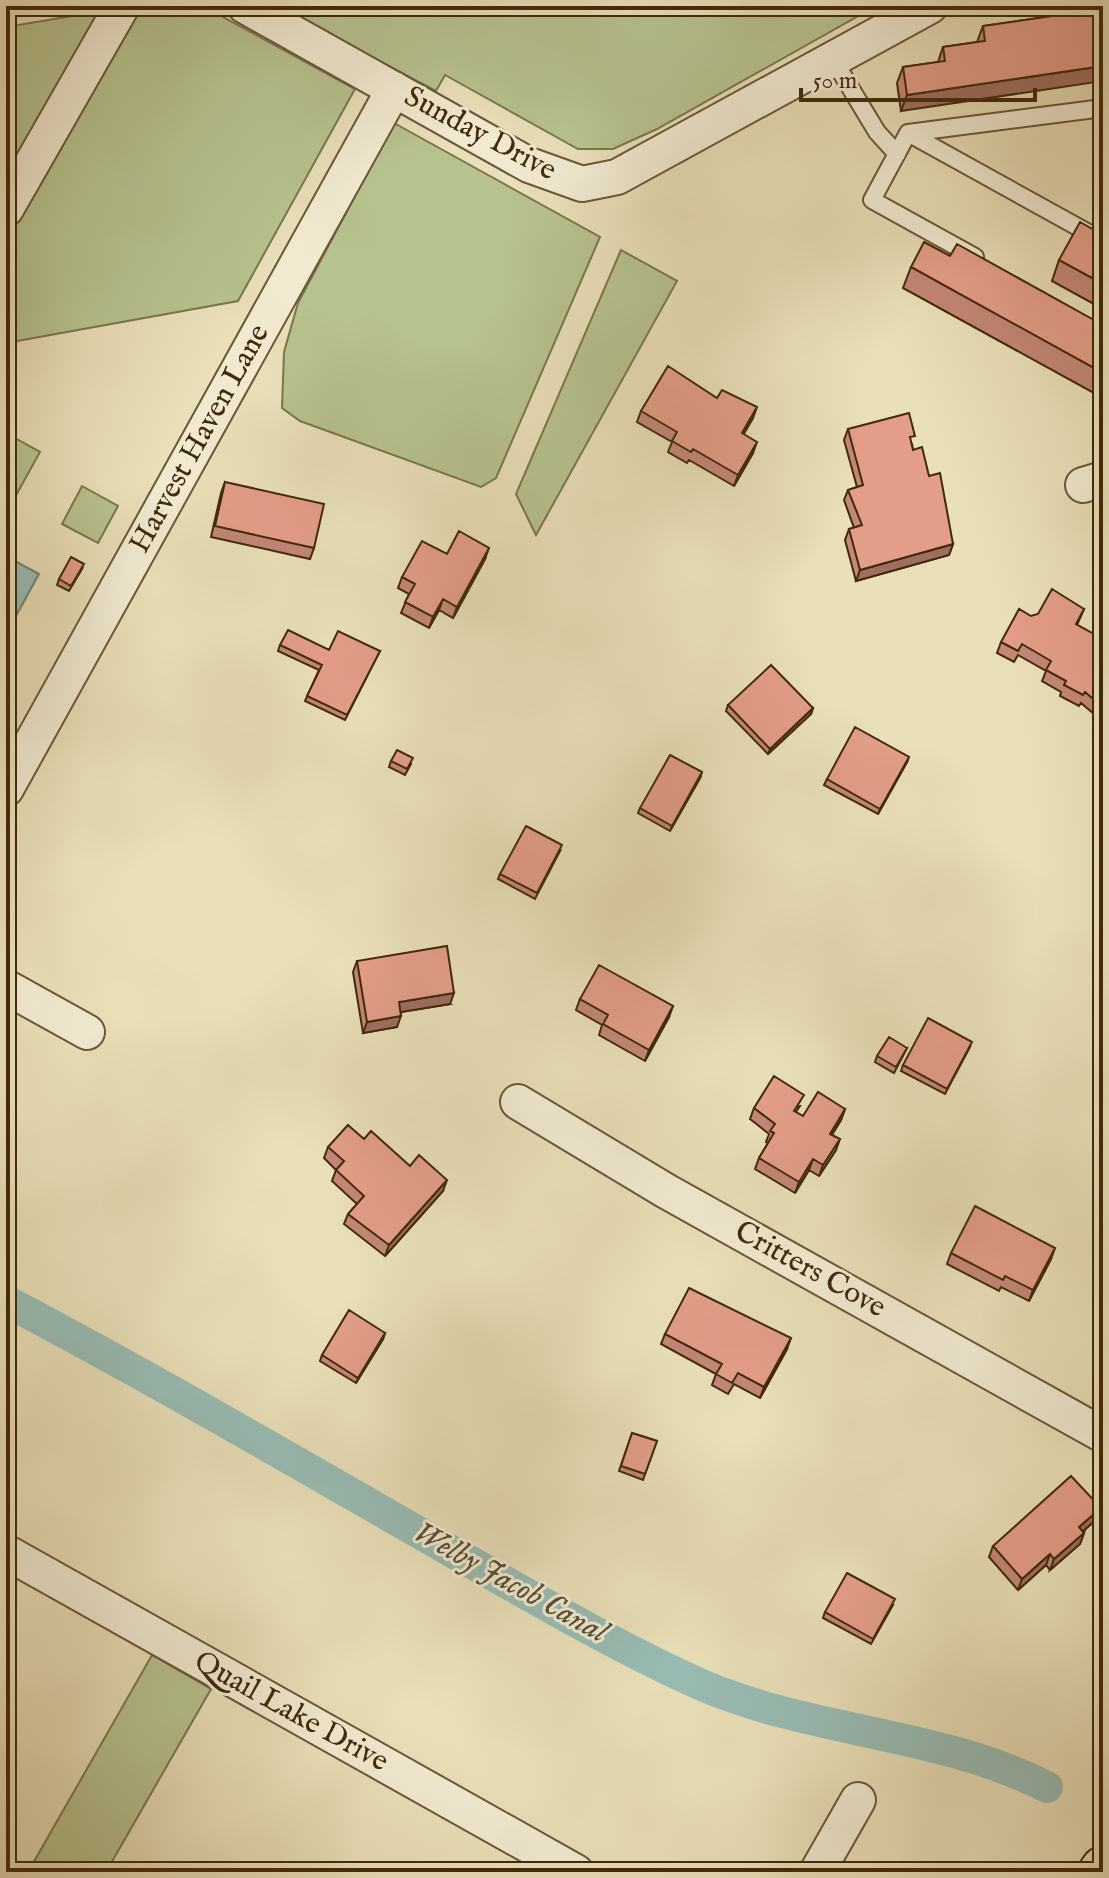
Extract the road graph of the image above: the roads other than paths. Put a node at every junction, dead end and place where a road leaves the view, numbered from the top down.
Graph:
1 (122, 6) edge
2 (245, 6) edge
3 (930, 6) edge
4 (833, 59) junction
5 (394, 89) junction
6 (1103, 108) edge
7 (908, 133) junction
8 (897, 154) junction
9 (6, 209) edge
10 (1103, 241) edge
11 (994, 268) edge
12 (6, 789) edge
13 (6, 987) edge
14 (87, 1032) dead end
15 (518, 1102) dead end
16 (1103, 1435) edge
17 (6, 1552) edge
18 (858, 1800) dead end
19 (576, 1872) edge
20 (817, 1872) edge

1 - 9 street
2 - 5 street, Sunday Drive
3 - 4 street, Sunday Drive
4 - 5 street, Sunday Drive
4 - 8 lane
5 - 12 street, Harvest Haven Lane
6 - 7 lane
7 - 8 lane
7 - 10 lane
8 - 11 lane
13 - 14 street
15 - 16 street, Critters Cove
17 - 19 street, Quail Lake Drive
18 - 20 street

